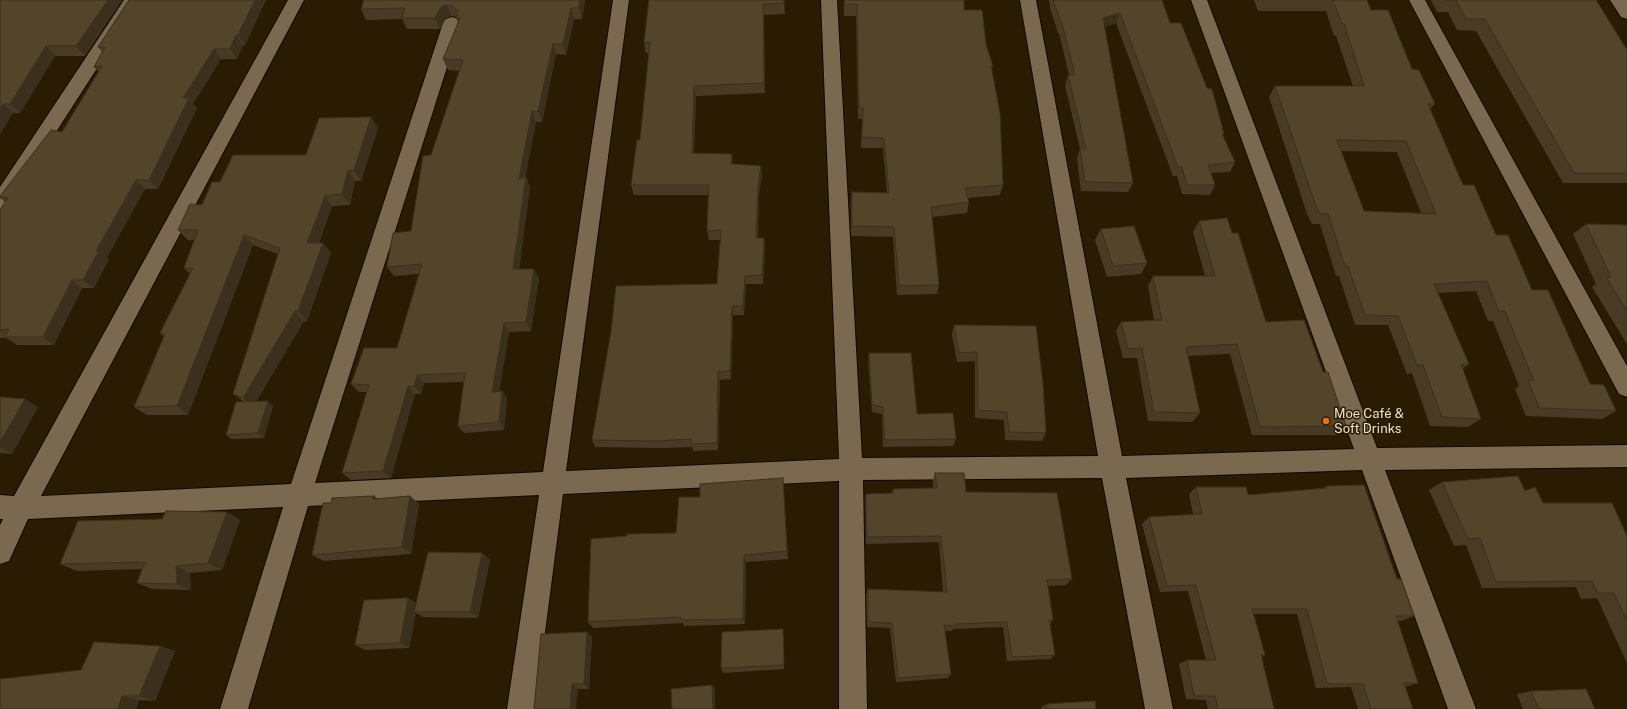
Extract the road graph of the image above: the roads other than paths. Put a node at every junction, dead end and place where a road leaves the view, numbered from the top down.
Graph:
1 (134, 0) edge
2 (296, 0) edge
3 (621, 0) edge
4 (829, 0) edge
5 (1028, 0) edge
6 (1199, 0) edge
7 (1417, 0) edge
8 (1618, 0) edge
9 (1627, 13) edge
10 (452, 23) dead end
11 (0, 203) edge
12 (1627, 387) edge
13 (1627, 456) edge
14 (1369, 459) junction
15 (1112, 467) junction
16 (850, 469) junction
17 (552, 483) junction
18 (299, 494) junction
19 (10, 507) edge
20 (0, 552) edge
21 (234, 709) edge
22 (521, 709) edge
23 (853, 709) edge
24 (1159, 709) edge
25 (1462, 709) edge

1 - 11 street
2 - 19 street
3 - 17 street
4 - 16 street
5 - 15 street
6 - 14 street
7 - 12 street
8 - 9 street
10 - 18 street
13 - 14 street
14 - 15 street
14 - 25 street
15 - 16 street
15 - 24 street
16 - 17 street
16 - 23 street
17 - 18 street
17 - 22 street
18 - 19 street
18 - 21 street
19 - 20 street

